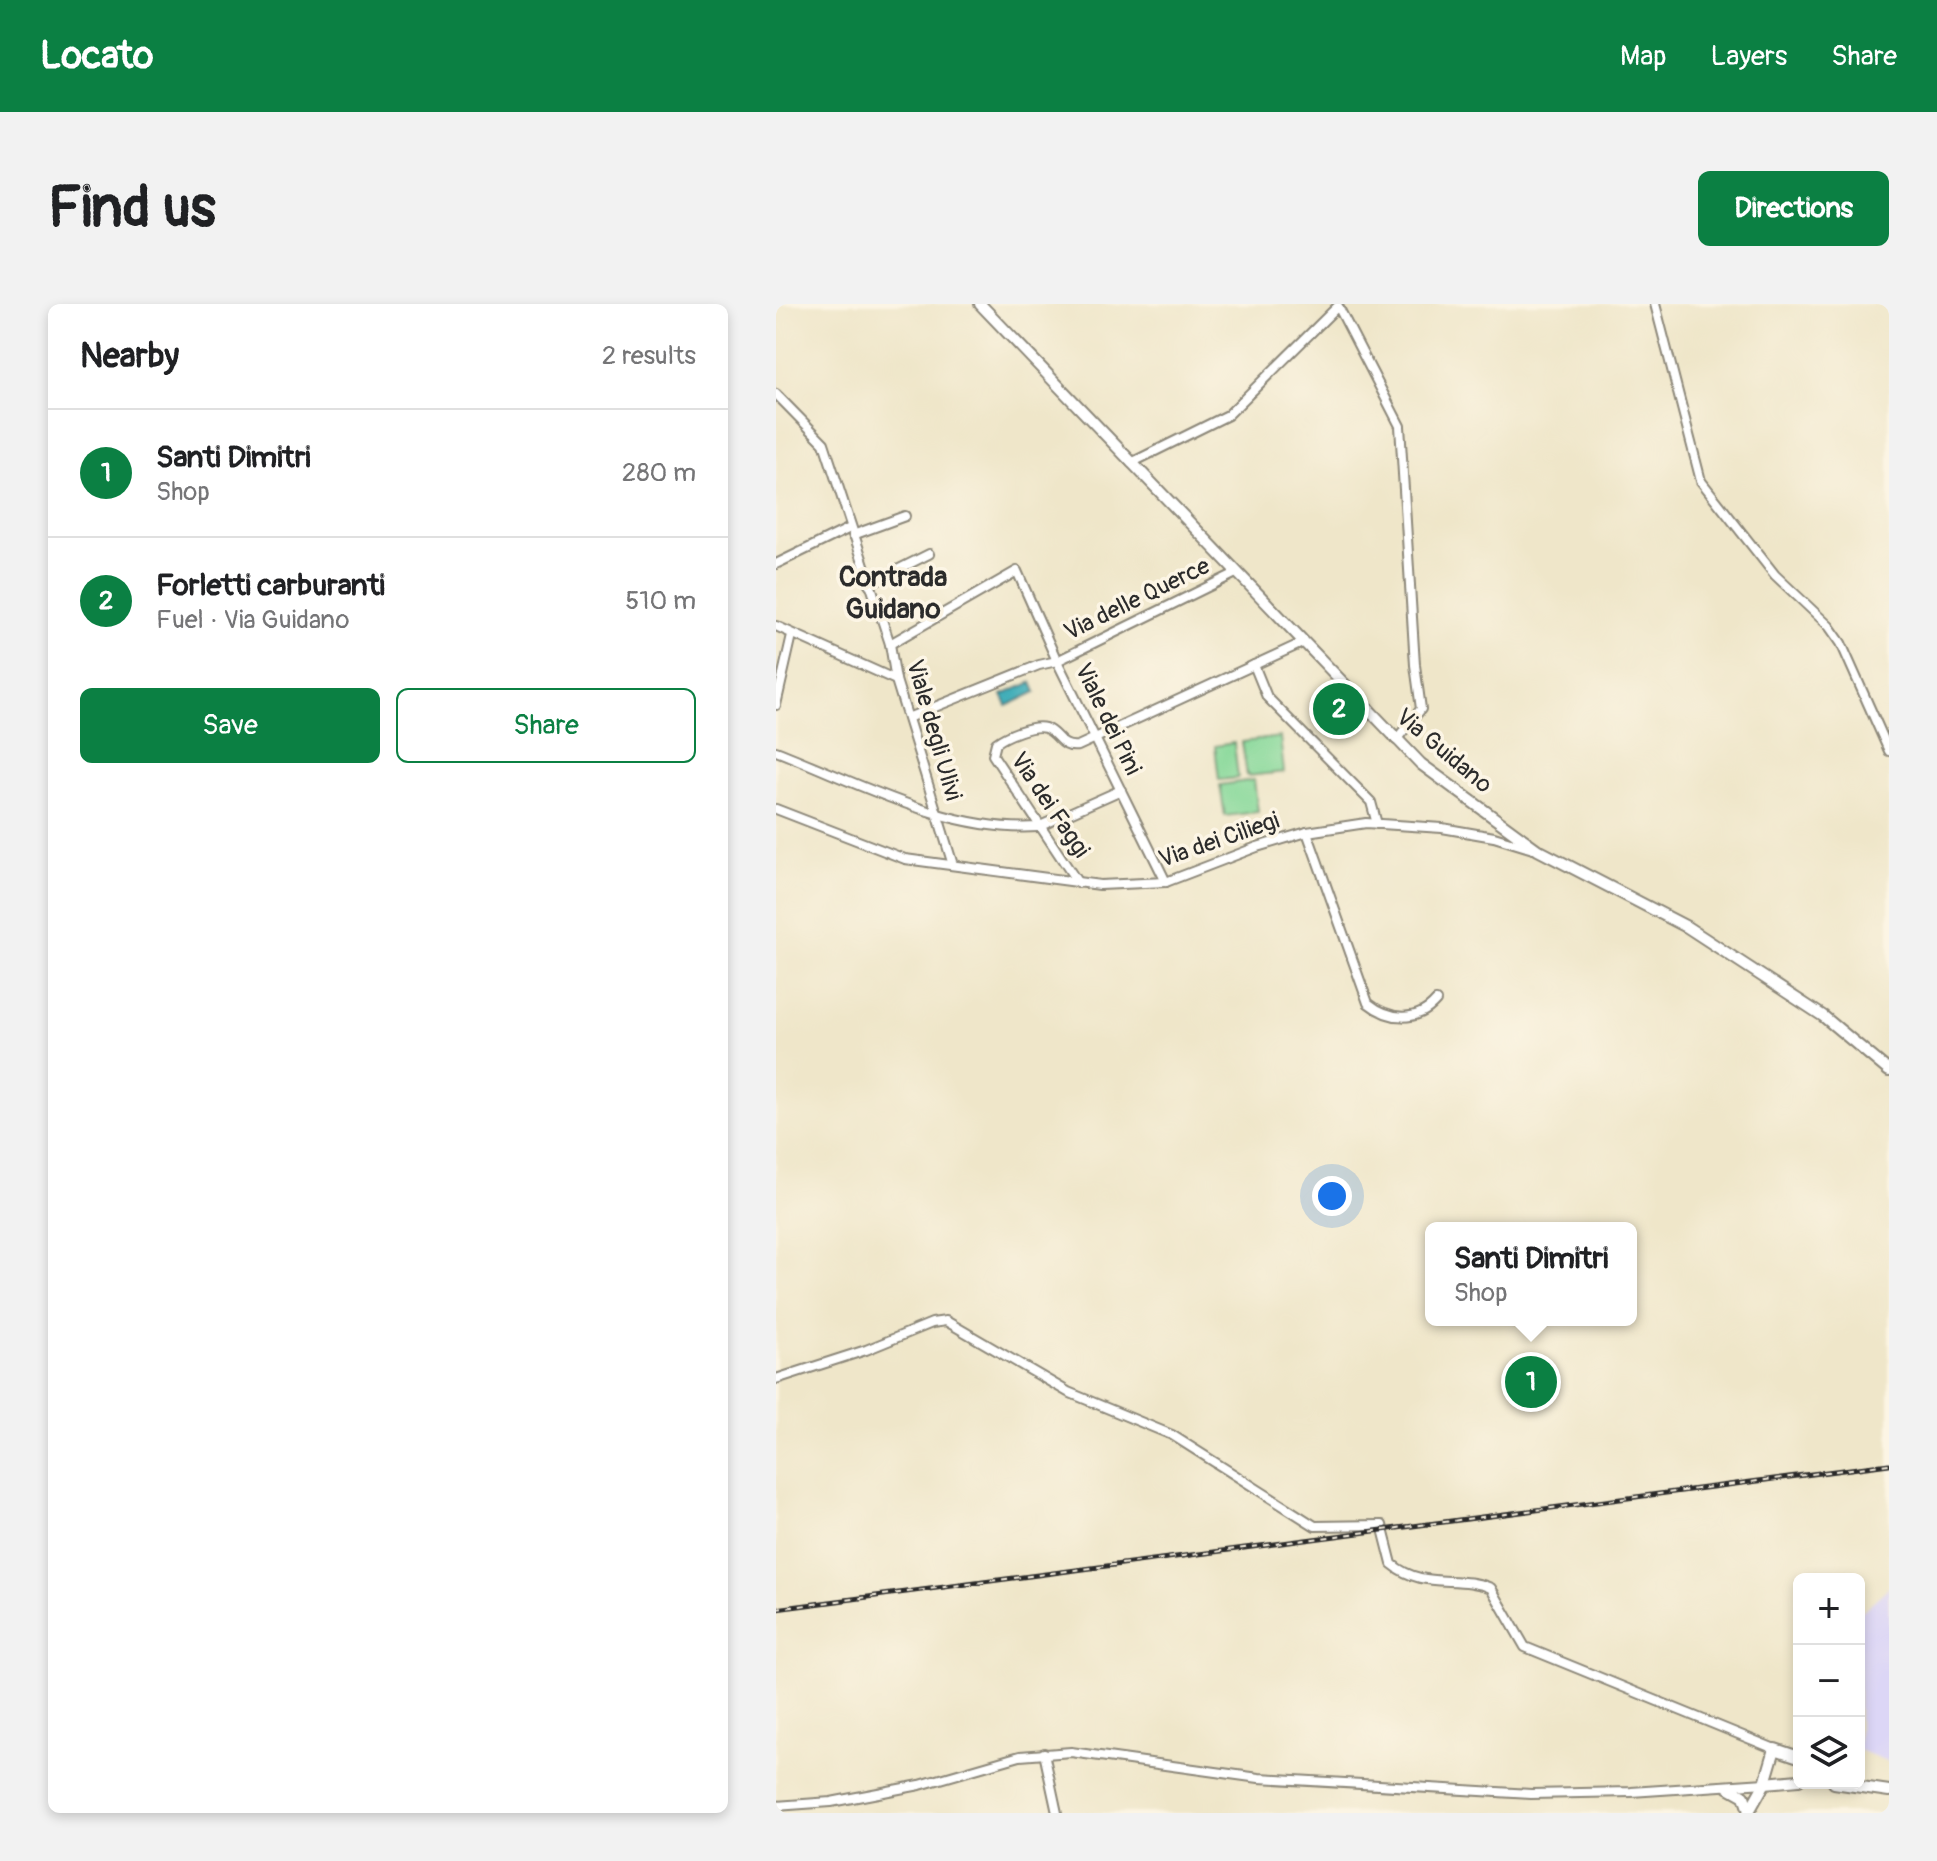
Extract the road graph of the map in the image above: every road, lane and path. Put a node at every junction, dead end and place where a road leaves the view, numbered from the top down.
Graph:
1 (980, 304) edge
2 (1655, 304) edge
3 (776, 394) edge
4 (1131, 463) junction
5 (905, 516) dead end
6 (851, 531) junction
7 (929, 554) dead end
8 (776, 564) edge
9 (1236, 573) junction
10 (869, 584) junction
11 (776, 626) edge
12 (792, 635) junction
13 (1302, 643) junction
14 (890, 644) junction
15 (1057, 661) junction
16 (1254, 665) junction
17 (896, 680) junction
18 (776, 705) edge
19 (910, 717) junction
20 (1098, 739) junction
21 (1396, 740) junction
22 (776, 751) edge
23 (1889, 751) edge
24 (1121, 790) junction
25 (776, 809) edge
26 (936, 813) junction
27 (1377, 824) junction
28 (1038, 827) junction
29 (1307, 832) junction
30 (1538, 850) junction
31 (953, 865) junction
32 (1166, 882) junction
33 (1078, 883) junction
34 (1436, 1001) dead end
35 (1889, 1071) edge
36 (776, 1379) edge
37 (1775, 1749) junction
38 (1044, 1753) junction
39 (1793, 1755) edge
40 (1793, 1780) edge
41 (1865, 1782) edge
42 (1762, 1783) junction
43 (1728, 1787) junction
44 (1865, 1787) edge
45 (1874, 1788) junction
46 (1889, 1791) edge
47 (776, 1806) edge
48 (1749, 1810) edge
49 (1057, 1813) edge

1 - 4 main road, Via Guidano
2 - 23 street
3 - 6 street, Viale degli Ulivi
4 - 9 main road, Via Guidano
4 - 21 street
5 - 6 street
6 - 8 street
6 - 10 street, Viale degli Ulivi
7 - 10 street
9 - 13 main road, Via Guidano
9 - 15 street, Via delle Querce
10 - 14 street, Viale degli Ulivi
11 - 12 street
12 - 17 street
12 - 18 street
13 - 16 street
13 - 21 main road, Via Guidano
14 - 15 street, Viale dei Pini
14 - 17 street, Viale degli Ulivi
15 - 19 street, Via delle Querce
15 - 20 street, Viale dei Pini
16 - 20 street
16 - 27 street
17 - 19 street, Viale degli Ulivi
19 - 26 street, Viale degli Ulivi
20 - 24 street, Viale dei Pini
20 - 28 street, Via dei Faggi
21 - 30 main road, Via Guidano
22 - 26 street
24 - 28 street
24 - 32 street, Viale dei Pini
25 - 31 street, Via dei Ciliegi
26 - 28 street
26 - 31 street, Viale degli Ulivi
27 - 29 street, Via dei Ciliegi
27 - 30 street, Via dei Ciliegi
28 - 33 street, Via dei Faggi
29 - 32 street, Via dei Ciliegi
29 - 34 street
30 - 35 main road, Via Guidano
31 - 33 street, Via dei Ciliegi
32 - 33 street, Via dei Ciliegi
36 - 37 street
37 - 39 main road
37 - 42 main road
38 - 43 street
38 - 47 street
38 - 49 street
40 - 42 main road
41 - 45 main road
42 - 43 street
42 - 48 main road
43 - 48 main road
44 - 45 main road
45 - 46 main road

